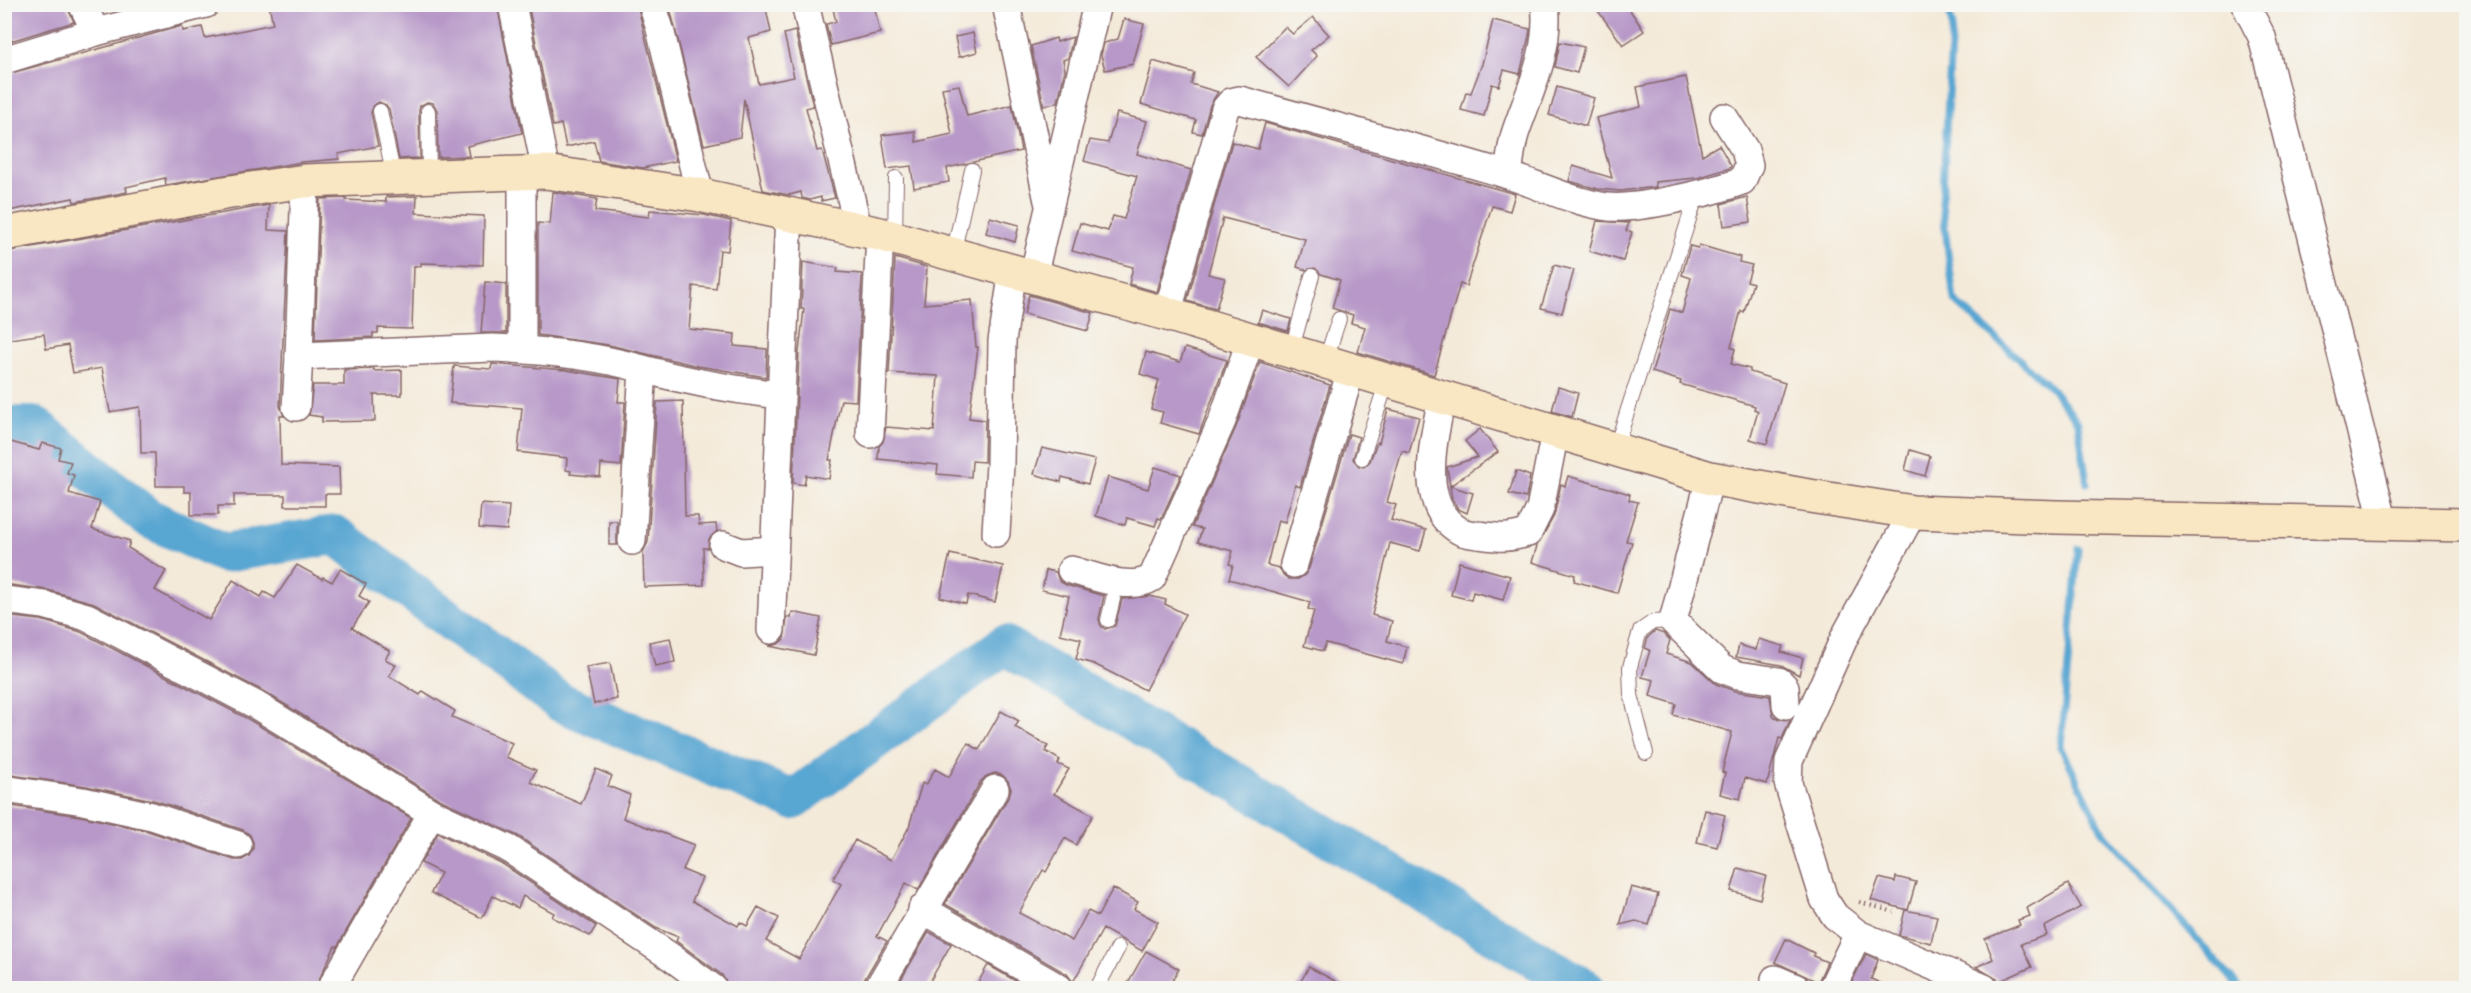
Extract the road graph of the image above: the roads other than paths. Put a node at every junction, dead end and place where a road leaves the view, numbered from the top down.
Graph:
1 (82, 4) edge
2 (206, 4) edge
3 (512, 4) edge
4 (652, 4) edge
5 (806, 4) edge
6 (1006, 4) edge
7 (1097, 4) edge
8 (1545, 4) edge
9 (2245, 4) edge
10 (96, 32) junction
11 (4, 60) edge
12 (380, 111) dead end
13 (428, 111) dead end
14 (1724, 117) dead end
15 (972, 170) dead end
16 (534, 171) junction
17 (429, 175) junction
18 (1508, 176) junction
19 (394, 177) junction
20 (896, 178) dead end
21 (305, 181) junction
22 (1697, 194) junction
23 (700, 195) junction
24 (1049, 208) junction
25 (789, 214) junction
26 (878, 233) junction
27 (4, 234) edge
28 (953, 254) junction
29 (1023, 274) junction
30 (1312, 276) dead end
31 (1167, 314) junction
32 (1340, 319) dead end
33 (1251, 339) junction
34 (522, 349) junction
35 (1291, 352) junction
36 (299, 356) junction
37 (1338, 366) junction
38 (643, 369) junction
39 (1387, 381) junction
40 (781, 395) junction
41 (1442, 398) junction
42 (296, 407) dead end
43 (1555, 432) junction
44 (870, 434) dead end
45 (1615, 450) junction
46 (1362, 458) dead end
47 (1710, 478) junction
48 (1913, 512) junction
49 (2384, 524) junction
50 (2466, 525) edge
51 (996, 533) dead end
52 (632, 541) dead end
53 (723, 545) dead end
54 (774, 550) junction
55 (1294, 564) dead end
56 (1071, 570) dead end
57 (1117, 582) junction
58 (4, 600) edge
59 (1108, 620) dead end
60 (1673, 621) junction
61 (771, 630) dead end
62 (1786, 705) dead end
63 (1646, 753) dead end
64 (4, 789) edge
65 (995, 789) dead end
66 (432, 813) junction
67 (238, 845) dead end
68 (922, 909) junction
69 (1858, 934) junction
70 (1118, 948) dead end
71 (331, 988) edge
72 (713, 988) edge
73 (878, 988) edge
74 (1059, 988) edge
75 (1097, 988) edge
76 (1832, 988) edge
77 (1984, 988) edge

1 - 10 street
2 - 10 street
3 - 16 street
4 - 23 street
5 - 26 street
6 - 24 street
7 - 24 street
8 - 18 street
9 - 49 street
10 - 11 street
12 - 19 lane
13 - 17 lane
14 - 22 street
15 - 28 lane
16 - 17 street
16 - 23 street
16 - 34 street
17 - 19 street
18 - 22 street
18 - 31 street
19 - 21 street
20 - 26 lane
21 - 27 street
21 - 36 street
22 - 45 lane
23 - 25 street
24 - 29 street
25 - 26 street
25 - 40 street
26 - 28 street
26 - 44 street
28 - 29 street
29 - 31 street
29 - 51 street
30 - 35 lane
31 - 33 street
32 - 37 lane
33 - 35 street
33 - 57 street
34 - 36 street
34 - 38 street
35 - 37 street
36 - 42 street
37 - 39 street
37 - 55 street
38 - 40 street
38 - 52 street
39 - 41 street
39 - 46 lane
40 - 54 street
41 - 43 street
41 - 43 street
43 - 45 street
45 - 47 street
47 - 48 street
47 - 60 street
48 - 49 street
48 - 69 street
49 - 50 street
53 - 54 street
54 - 61 street
56 - 57 street
57 - 59 lane
58 - 66 street
60 - 62 street
60 - 63 lane
64 - 67 street
65 - 68 street
66 - 71 street
66 - 72 street
68 - 73 street
68 - 74 street
69 - 76 street
69 - 77 street
70 - 75 lane

